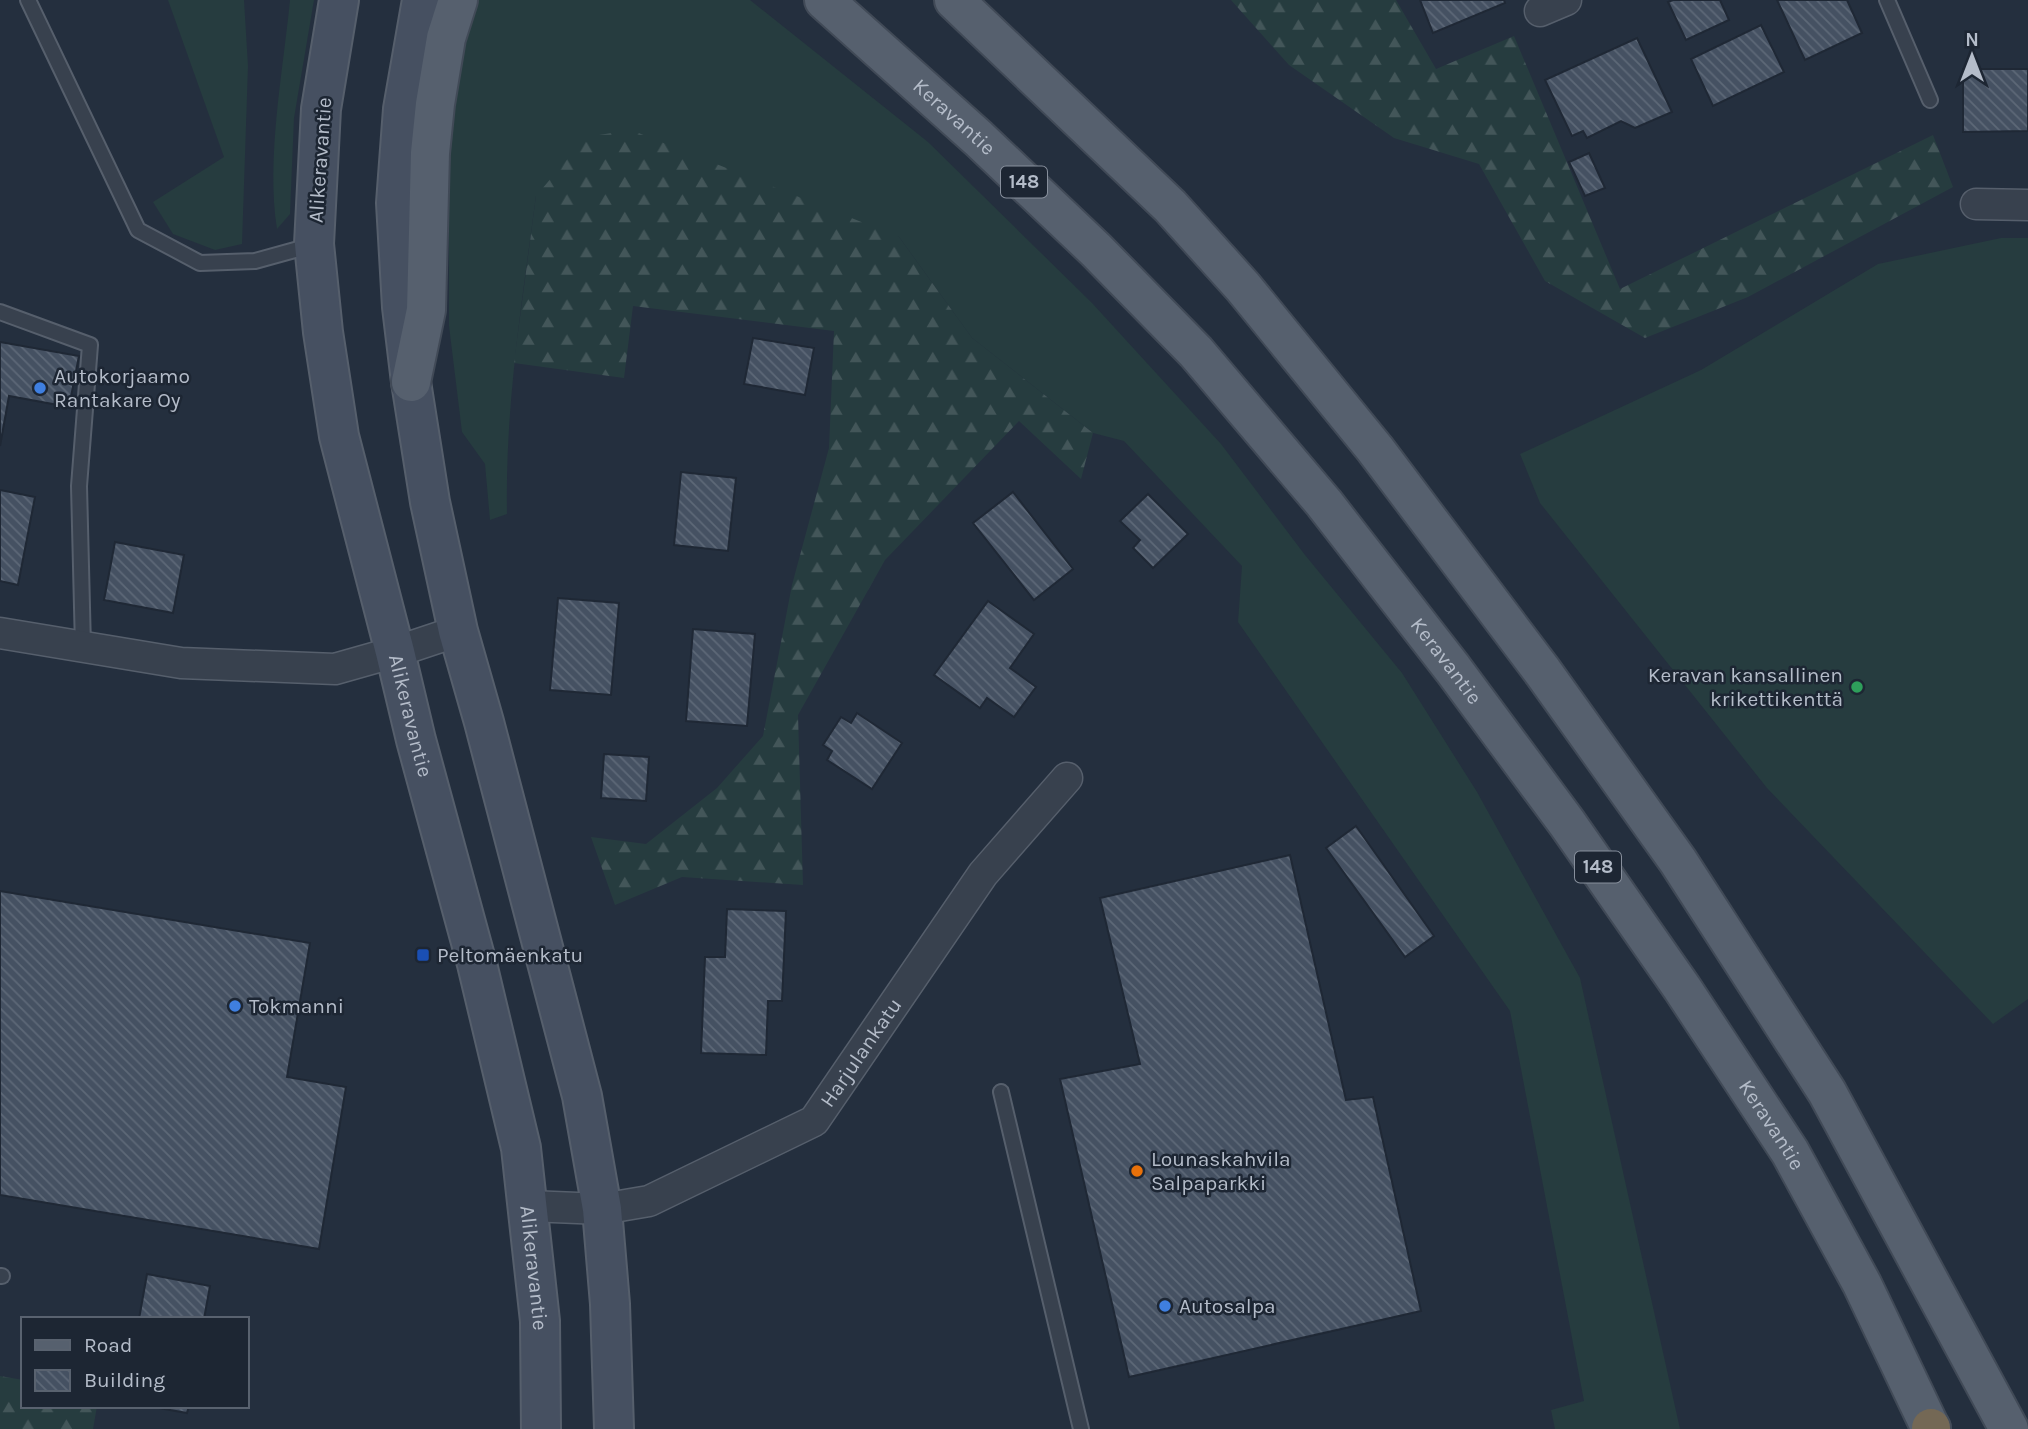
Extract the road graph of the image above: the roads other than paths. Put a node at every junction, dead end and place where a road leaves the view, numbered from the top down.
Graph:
1 (28, 0) edge
2 (339, 0) edge
3 (422, 0) edge
4 (458, 0) edge
5 (812, 0) edge
6 (954, 0) edge
7 (1887, 0) edge
8 (834, 10) edge
9 (1930, 100) dead end
10 (1976, 204) dead end
11 (2028, 205) edge
12 (314, 244) junction
13 (0, 312) edge
14 (411, 382) junction
15 (458, 631) junction
16 (0, 633) edge
17 (83, 647) junction
18 (395, 652) junction
19 (1067, 778) dead end
20 (1001, 1092) dead end
21 (529, 1206) junction
22 (602, 1209) junction
23 (541, 1429) edge
24 (614, 1429) edge
25 (1081, 1429) edge
26 (1931, 1429) edge
27 (2009, 1429) edge

1 - 12 lane
2 - 12 street, Alikeravantie
3 - 14 street
4 - 14 main road
5 - 8 main road, Keravantie
6 - 27 main road
7 - 9 lane
8 - 26 main road, Keravantie / 148
10 - 11 street
12 - 18 street, Alikeravantie
13 - 17 lane
14 - 15 street
15 - 18 street
15 - 22 street
16 - 17 street
17 - 18 street
18 - 21 street, Alikeravantie
19 - 22 street, Harjulankatu
20 - 25 lane
21 - 22 street, Harjulankatu
21 - 23 street, Alikeravantie
22 - 24 street

